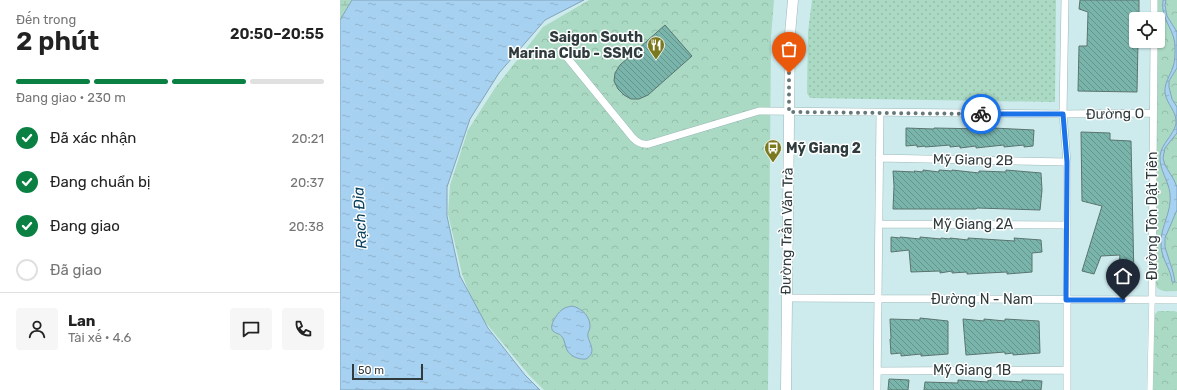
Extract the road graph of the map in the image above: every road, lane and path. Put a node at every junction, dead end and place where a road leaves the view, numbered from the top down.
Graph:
1 (793, 0) edge
2 (1065, 0) edge
3 (1154, 0) edge
4 (1154, 12) edge
5 (1154, 48) edge
6 (562, 50) dead end
7 (789, 112) junction
8 (880, 113) junction
9 (1153, 113) junction
10 (1063, 114) junction
11 (879, 158) junction
12 (1067, 162) junction
13 (879, 224) junction
14 (1066, 225) junction
15 (786, 298) junction
16 (878, 298) junction
17 (1066, 300) junction
18 (1152, 300) junction
19 (1177, 300) edge
20 (1067, 370) junction
21 (877, 371) junction
22 (786, 390) edge
23 (877, 390) edge
24 (1067, 390) edge
25 (1150, 390) edge

1 - 7 main road, Đường Trần Văn Trà
2 - 10 street
3 - 4 street
5 - 9 street, Đường Tôn Dật Tiên
6 - 7 street, Đường O
7 - 8 street, Đường O
7 - 15 main road, Đường Trần Văn Trà
8 - 10 street, Đường O
8 - 11 street
9 - 10 street, Đường O
9 - 18 street, Đường Tôn Dật Tiên
10 - 12 street
11 - 12 street, Mỹ Giang 2B
11 - 13 street
12 - 14 street
13 - 14 street, Mỹ Giang 2A
13 - 16 street
14 - 17 street
15 - 16 street, Đường N - Nam
15 - 22 main road, Đường Trần Văn Trà
16 - 17 street, Đường N - Nam
16 - 21 street
17 - 18 street, Đường N - Nam
17 - 20 street
18 - 19 street, Đường N - Nam
18 - 25 street, Đường Tôn Dật Tiên
20 - 21 street, Mỹ Giang 1B
20 - 24 street
21 - 23 street

